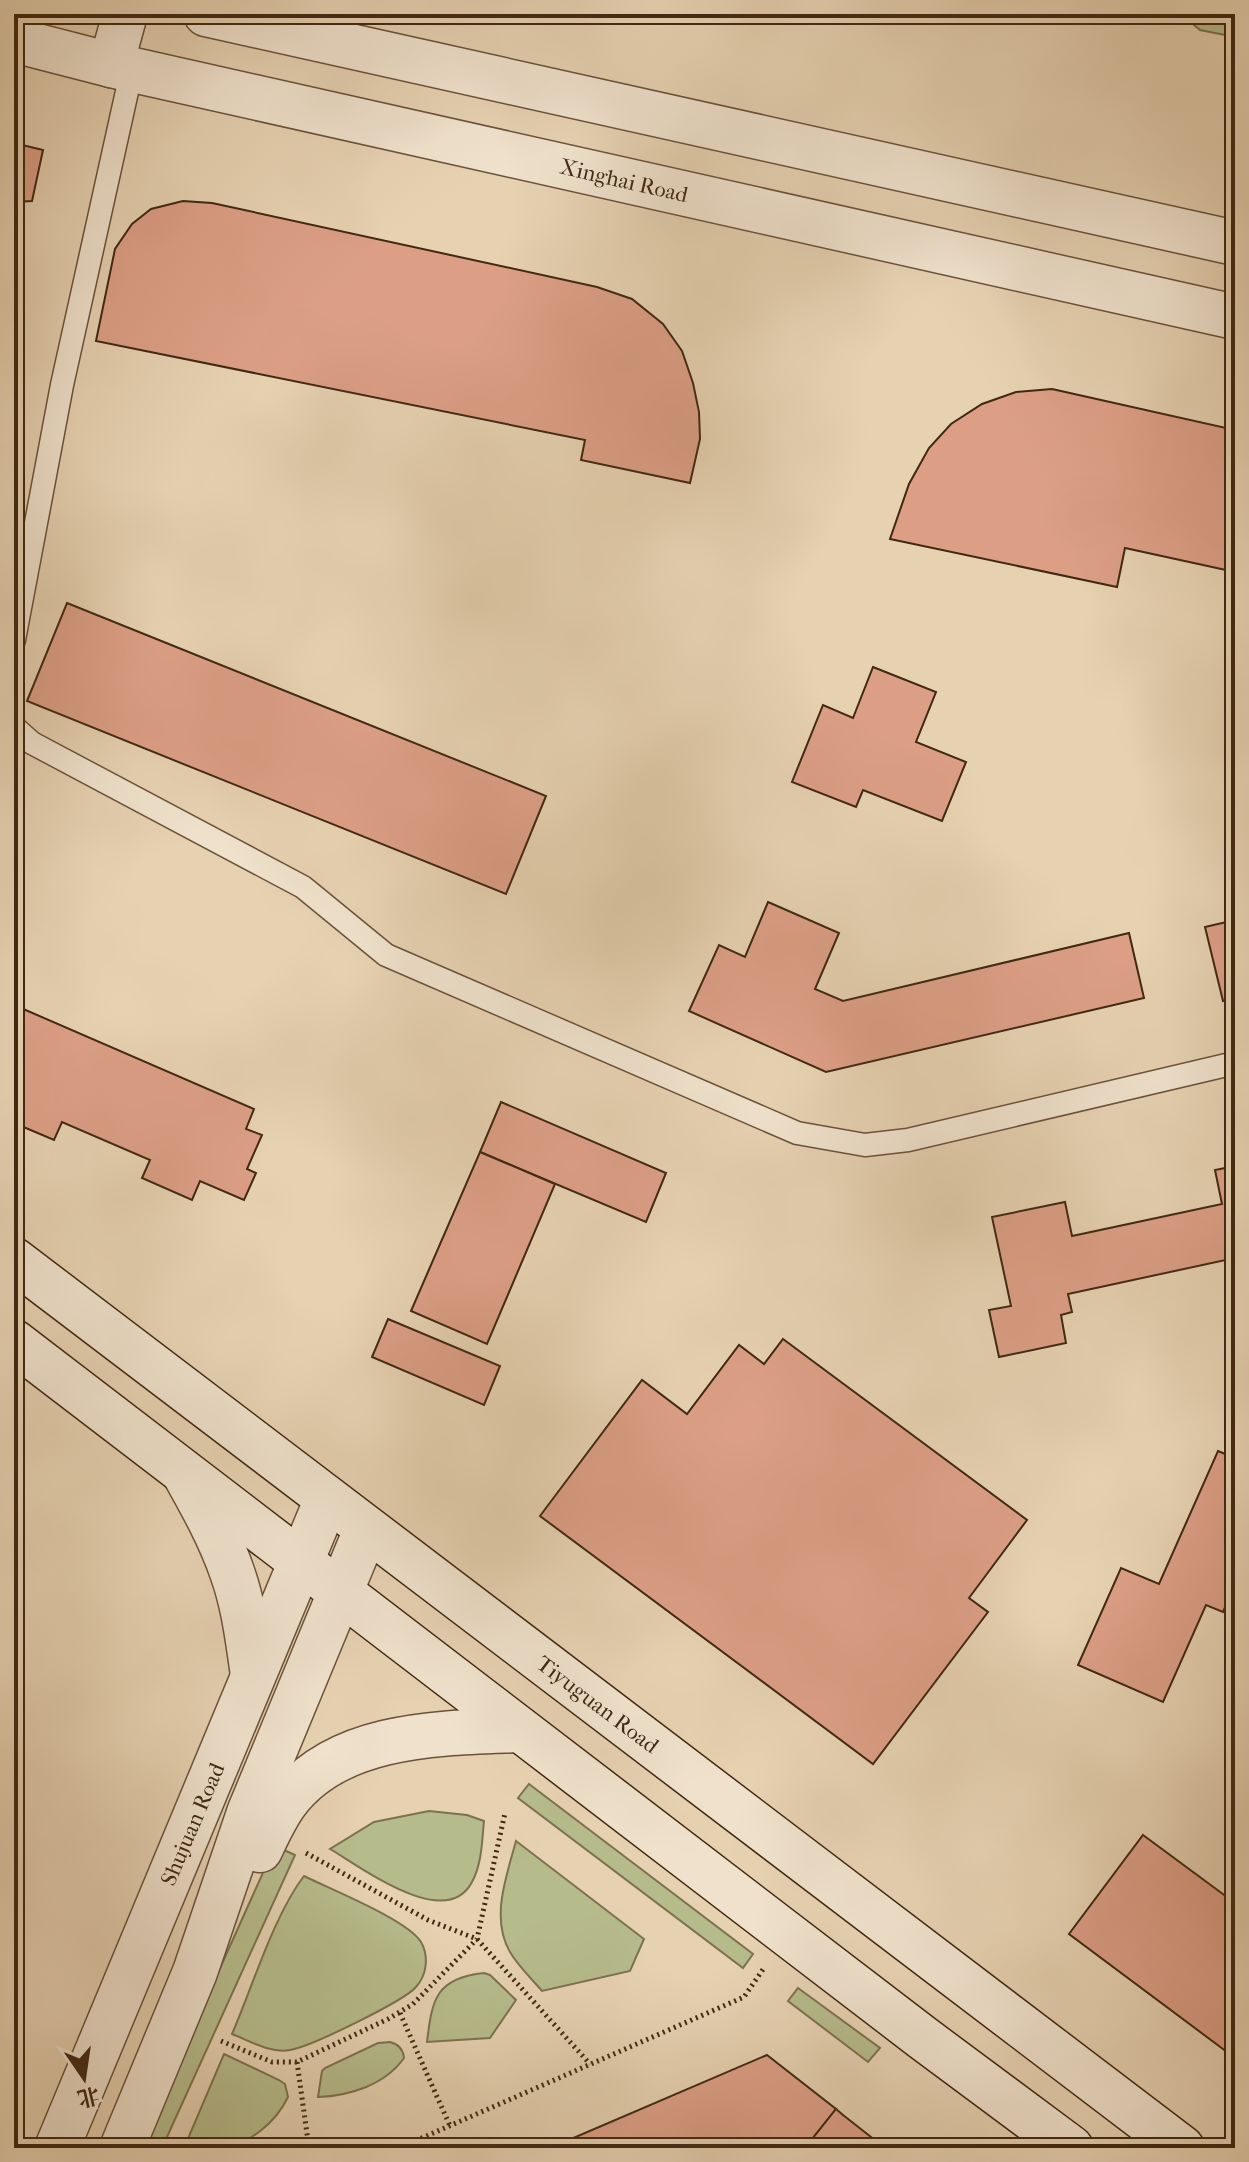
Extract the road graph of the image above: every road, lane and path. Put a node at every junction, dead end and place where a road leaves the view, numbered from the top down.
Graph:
1 (125, 14) edge
2 (206, 14) edge
3 (14, 40) edge
4 (122, 67) junction
5 (1235, 243) edge
6 (1235, 317) edge
7 (14, 640) edge
8 (14, 727) edge
9 (1235, 1063) edge
10 (14, 1260) edge
11 (14, 1342) edge
12 (184, 1473) junction
13 (327, 1499) junction
14 (366, 1530) junction
15 (300, 1563) junction
16 (340, 1593) junction
17 (253, 1675) junction
18 (520, 1730) junction
19 (505, 1813) dead end
20 (306, 1853) dead end
21 (223, 1889) junction
22 (477, 1939) junction
23 (767, 1964) dead end
24 (400, 2013) junction
25 (221, 2041) dead end
26 (297, 2062) junction
27 (590, 2064) junction
28 (450, 2126) junction
29 (57, 2148) edge
30 (122, 2148) edge
31 (309, 2148) edge
32 (399, 2148) edge
33 (1071, 2148) edge
34 (1182, 2148) edge

1 - 4 street
2 - 5 street
3 - 4 street, Xinghai Road
4 - 6 street, Xinghai Road
4 - 7 lane
8 - 9 lane
10 - 13 street, Tiyuguan Road
11 - 12 street
12 - 15 street
12 - 17 street
13 - 14 street, Tiyuguan Road
13 - 15 street, Shujuan Road
14 - 16 street
14 - 34 street, Tiyuguan Road
15 - 16 street
15 - 17 street, Shujuan Road
16 - 18 street
16 - 21 street
17 - 29 street, Shujuan Road
18 - 21 street
18 - 33 street
19 - 22 path
20 - 22 path
21 - 30 street
22 - 24 path
22 - 27 path
23 - 27 path
24 - 26 path
24 - 28 path
25 - 26 path
26 - 31 path
27 - 28 path
28 - 32 path

